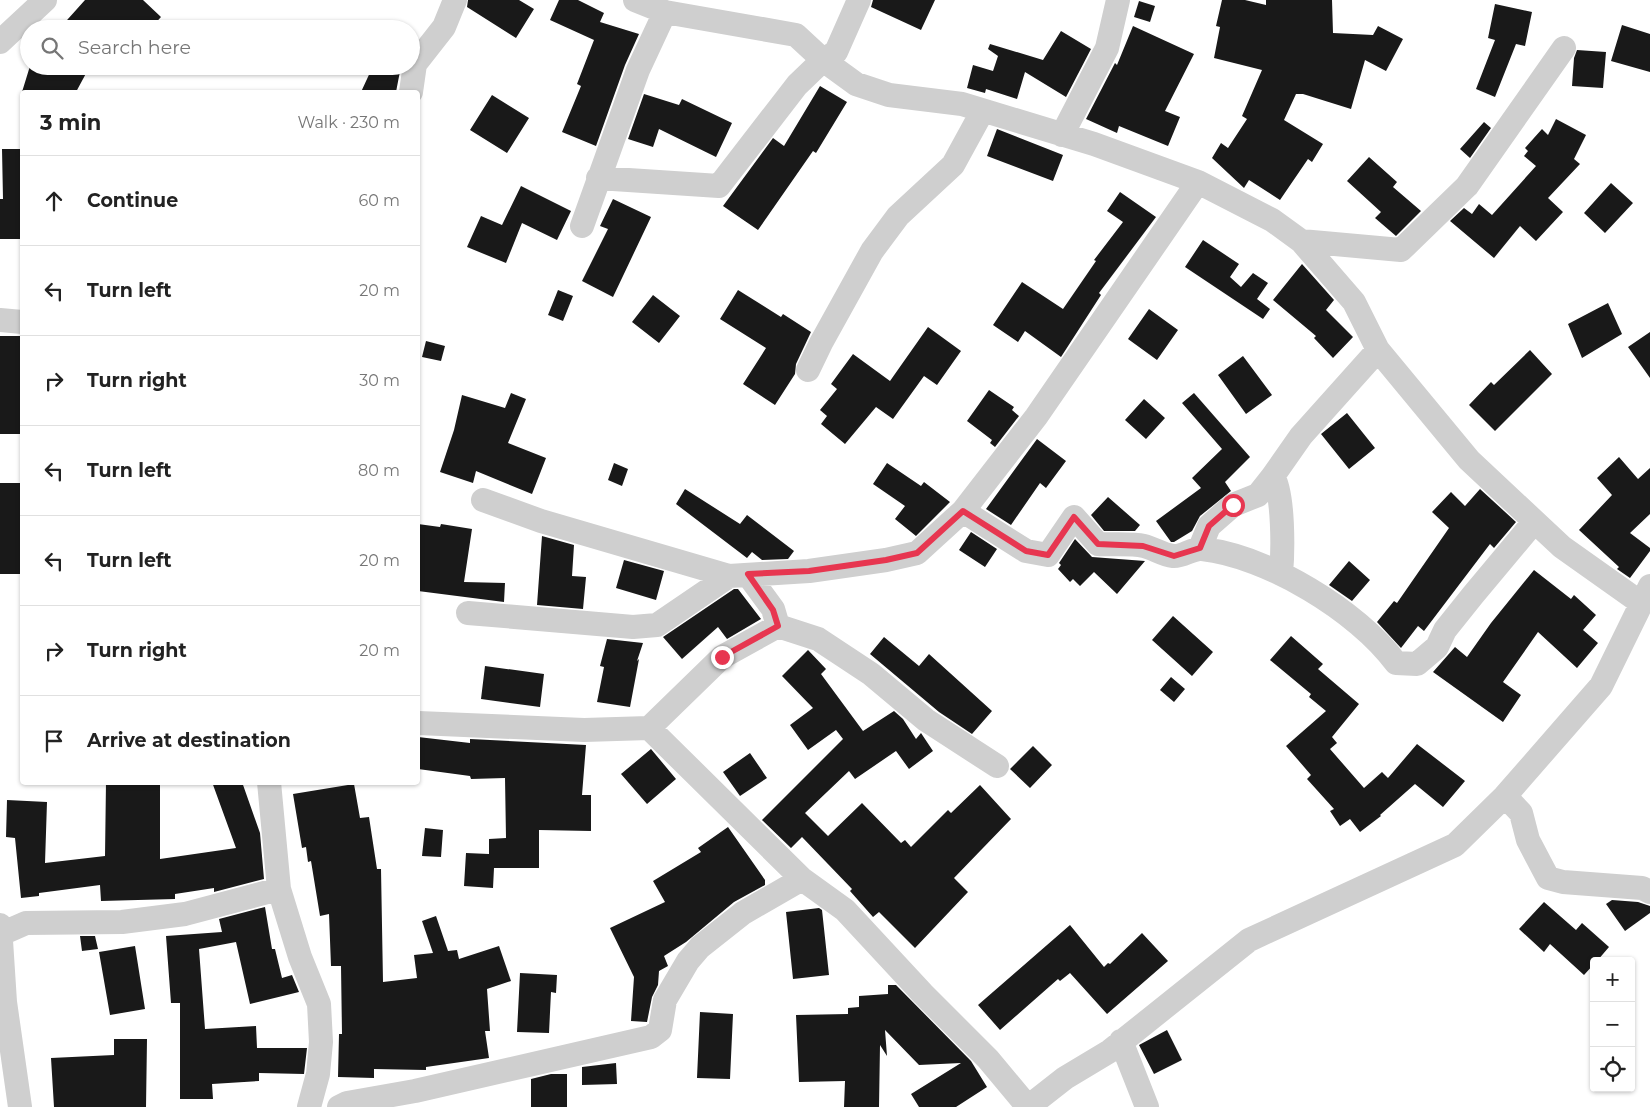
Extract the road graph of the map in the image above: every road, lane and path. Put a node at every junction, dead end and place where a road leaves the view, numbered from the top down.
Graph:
1 (44, 0) edge
2 (455, 0) edge
3 (635, 0) edge
4 (859, 0) edge
5 (1118, 0) edge
6 (665, 12) junction
7 (23, 20) edge
8 (20, 23) edge
9 (0, 42) edge
10 (1564, 48) dead end
11 (420, 58) edge
12 (823, 60) junction
13 (413, 75) edge
14 (411, 90) edge
15 (982, 112) junction
16 (1062, 135) junction
17 (598, 178) junction
18 (1198, 182) junction
19 (582, 226) dead end
20 (1301, 241) junction
21 (0, 320) edge
22 (20, 322) edge
23 (1378, 350) junction
24 (808, 370) dead end
25 (1273, 476) junction
26 (483, 500) dead end
27 (963, 511) junction
28 (1534, 522) junction
29 (1200, 548) junction
30 (1282, 574) junction
31 (739, 575) junction
32 (1646, 594) edge
33 (468, 612) dead end
34 (778, 626) junction
35 (420, 723) edge
36 (649, 728) junction
37 (997, 766) dead end
38 (269, 785) edge
39 (1505, 796) junction
40 (802, 879) junction
41 (279, 889) junction
42 (1650, 892) edge
43 (0, 929) edge
44 (2, 1002) edge
45 (1121, 1041) junction
46 (20, 1107) edge
47 (309, 1107) edge
48 (339, 1107) edge
49 (1028, 1107) edge
50 (1147, 1107) edge

1 - 7 street
2 - 11 street
3 - 6 street
4 - 12 street
5 - 16 street
6 - 12 street
6 - 17 street
8 - 9 street
10 - 20 street
12 - 15 street
12 - 17 street
13 - 14 street
15 - 16 street
15 - 24 street
16 - 18 street
17 - 19 street
18 - 20 street
18 - 27 street
20 - 23 street
21 - 22 street
23 - 25 street
23 - 28 street
25 - 29 street
25 - 30 street
26 - 31 street
27 - 29 street
27 - 31 street
28 - 30 street
28 - 32 street
29 - 30 street
31 - 33 street
31 - 34 street
32 - 39 street
34 - 36 street
34 - 37 street
35 - 36 street
36 - 40 street
38 - 41 street
39 - 42 street
39 - 45 street
40 - 48 street
40 - 49 street
41 - 43 street
41 - 47 street
43 - 44 street
44 - 46 street
45 - 49 street
45 - 50 street

